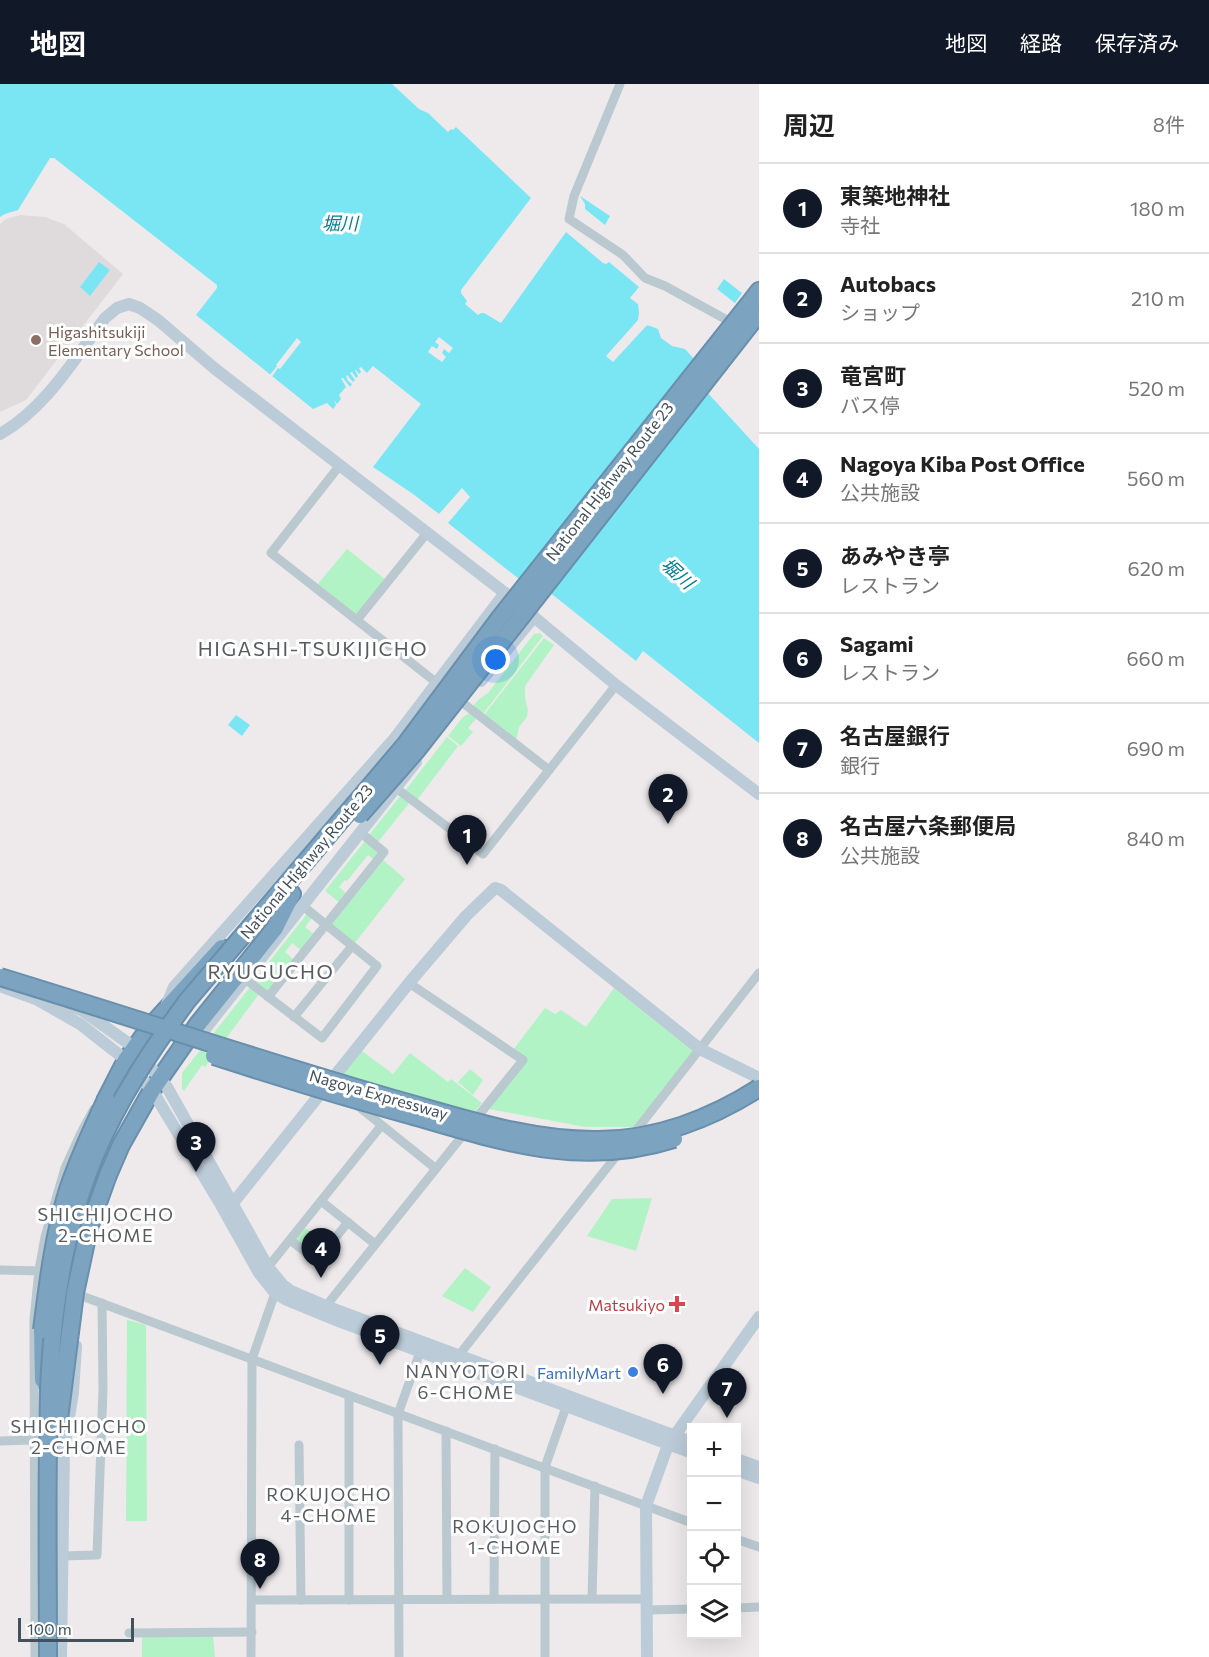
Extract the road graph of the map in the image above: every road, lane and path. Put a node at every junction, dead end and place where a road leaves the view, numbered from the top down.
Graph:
1 (620, 84) edge
2 (756, 303) edge
3 (759, 326) edge
4 (0, 434) edge
5 (339, 465) junction
6 (427, 533) junction
7 (505, 593) junction
8 (534, 617) junction
9 (357, 620) junction
10 (438, 681) junction
11 (616, 685) junction
12 (464, 701) junction
13 (549, 770) junction
14 (396, 788) junction
15 (759, 794) edge
16 (361, 833) junction
17 (290, 899) junction
18 (326, 925) junction
19 (352, 946) junction
20 (759, 973) edge
21 (0, 979) edge
22 (245, 979) junction
23 (410, 983) junction
24 (0, 988) edge
25 (268, 997) junction
26 (165, 1010) junction
27 (294, 1017) junction
28 (186, 1040) junction
29 (700, 1049) junction
30 (131, 1054) junction
31 (267, 1073) junction
32 (759, 1078) edge
33 (330, 1083) junction
34 (156, 1084) junction
35 (360, 1089) junction
36 (759, 1089) edge
37 (759, 1098) edge
38 (106, 1099) junction
39 (720, 1115) junction
40 (133, 1125) junction
41 (381, 1126) junction
42 (435, 1168) junction
43 (321, 1201) junction
44 (233, 1203) junction
45 (348, 1222) junction
46 (290, 1240) junction
47 (375, 1244) junction
48 (268, 1267) junction
49 (0, 1269) edge
50 (39, 1270) junction
51 (84, 1283) junction
52 (279, 1289) junction
53 (82, 1296) junction
54 (102, 1303) junction
55 (325, 1311) junction
56 (759, 1317) edge
57 (420, 1352) junction
58 (459, 1355) junction
59 (252, 1359) junction
60 (349, 1396) junction
61 (566, 1407) junction
62 (49, 1412) junction
63 (398, 1414) junction
64 (446, 1431) junction
65 (57, 1434) junction
66 (33, 1440) junction
67 (671, 1440) junction
68 (0, 1441) edge
69 (687, 1442) edge
70 (299, 1445) dead end
71 (495, 1449) junction
72 (687, 1450) edge
73 (741, 1461) edge
74 (545, 1467) junction
75 (759, 1467) edge
76 (741, 1472) edge
77 (759, 1478) edge
78 (595, 1486) junction
79 (646, 1506) junction
80 (687, 1520) edge
81 (741, 1541) edge
82 (759, 1547) edge
83 (62, 1556) junction
84 (447, 1599) junction
85 (494, 1599) junction
86 (545, 1599) junction
87 (592, 1599) junction
88 (252, 1600) junction
89 (301, 1600) junction
90 (350, 1600) junction
91 (399, 1600) junction
92 (646, 1604) junction
93 (759, 1607) edge
94 (687, 1608) edge
95 (741, 1608) edge
96 (252, 1632) junction
97 (129, 1633) dead end
98 (35, 1657) edge
99 (48, 1657) edge
100 (60, 1657) edge
101 (251, 1657) edge
102 (399, 1657) edge
103 (545, 1657) edge
104 (646, 1657) edge

1 - 3 street
2 - 17 highway, National Highway Route 23, bridge
4 - 5 street
5 - 6 street
5 - 9 street
6 - 7 street
6 - 9 street
7 - 8 street
7 - 10 street
8 - 11 street
8 - 12 street
9 - 10 street
10 - 12 street
10 - 26 street
11 - 13 street
11 - 15 street
12 - 13 street
12 - 14 street
13 - 14 street
14 - 16 street
16 - 17 street
16 - 18 street
17 - 18 street
17 - 22 street
17 - 26 highway
17 - 28 highway
17 - 62 highway, National Highway Route 23, bridge
17 - 65 highway, National Highway Route 23, bridge
18 - 19 street
18 - 25 street
19 - 27 street
19 - 27 street
20 - 29 street
21 - 30 street
21 - 35 highway, Nagoya Expressway, bridge
22 - 25 street
22 - 28 street
23 - 29 street
23 - 33 street
23 - 42 street
24 - 30 street
24 - 31 highway, Nagoya Expressway, bridge
25 - 27 street
26 - 30 highway
28 - 34 highway
29 - 32 street
29 - 58 street
30 - 34 street
30 - 38 highway
31 - 37 highway, Nagoya Expressway, bridge
31 - 39 highway, bridge
33 - 41 street
33 - 44 street
34 - 40 highway
34 - 44 street
34 - 52 street
35 - 36 highway, Nagoya Expressway, bridge
35 - 39 highway, bridge
36 - 39 highway
37 - 39 highway
38 - 50 street
38 - 62 highway, bridge
40 - 51 street
40 - 65 highway, bridge
41 - 42 street
41 - 43 street
42 - 47 street
43 - 45 street
43 - 46 street
44 - 48 street
45 - 46 street
45 - 47 street
46 - 48 street
47 - 55 street
48 - 52 street
49 - 50 street
50 - 51 street
50 - 66 street
51 - 53 street
52 - 55 street
52 - 59 street
53 - 54 street
53 - 83 street
54 - 59 street
54 - 83 street
55 - 57 street
55 - 58 street
56 - 67 street
57 - 61 street
57 - 63 street
58 - 67 street
59 - 60 street
59 - 88 street
60 - 63 street
60 - 90 street
61 - 67 street
61 - 74 street
62 - 99 highway, National Highway Route 23, bridge
63 - 64 street
63 - 91 street
64 - 71 street
64 - 84 street
65 - 100 highway, National Highway Route 23
66 - 68 street
66 - 98 street
67 - 69 street
67 - 72 street
67 - 79 street
70 - 89 street
71 - 74 street
71 - 85 street
73 - 75 street
74 - 78 street
74 - 86 street
76 - 77 street
78 - 79 street
78 - 87 street
79 - 80 street
79 - 92 street
81 - 82 street
83 - 100 street
84 - 85 street
84 - 91 street
85 - 86 street
86 - 87 street
86 - 103 street
87 - 92 street
88 - 89 street
88 - 96 street
89 - 90 street
90 - 91 street
91 - 102 street
92 - 94 street
92 - 104 street
93 - 95 street
96 - 97 street
96 - 101 street

